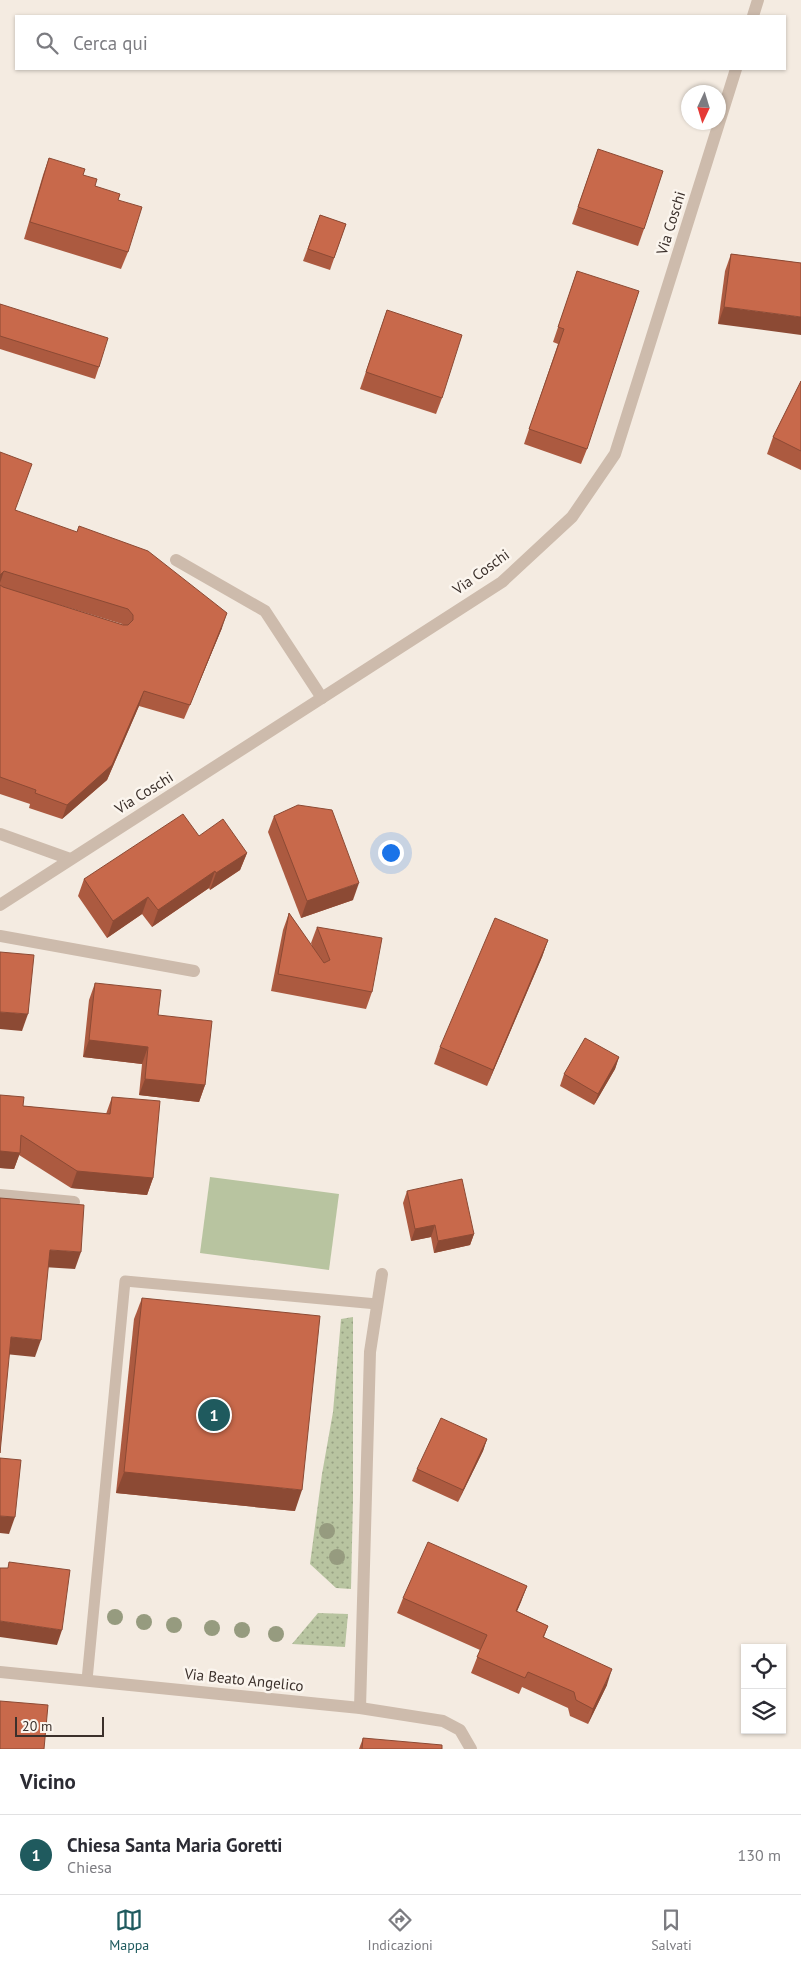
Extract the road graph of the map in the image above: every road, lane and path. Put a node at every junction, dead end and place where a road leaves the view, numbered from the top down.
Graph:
1 (758, 0) edge
2 (753, 15) edge
3 (736, 70) edge
4 (176, 560) dead end
5 (322, 698) junction
6 (0, 834) edge
7 (70, 859) junction
8 (0, 905) edge
9 (0, 936) edge
10 (194, 971) dead end
11 (0, 1195) edge
12 (74, 1202) edge
13 (382, 1274) dead end
14 (377, 1304) junction
15 (0, 1672) edge
16 (87, 1680) junction
17 (360, 1708) junction
18 (471, 1749) edge

1 - 2 street
3 - 5 street, Via Coschi
4 - 5 street
5 - 7 street, Via Coschi
6 - 7 street
7 - 8 street, Via Coschi
9 - 10 street
11 - 12 street
13 - 14 street
14 - 16 lane
14 - 17 street
15 - 16 street, Via Beato Angelico
16 - 17 street, Via Beato Angelico
17 - 18 street, Via Beato Angelico

